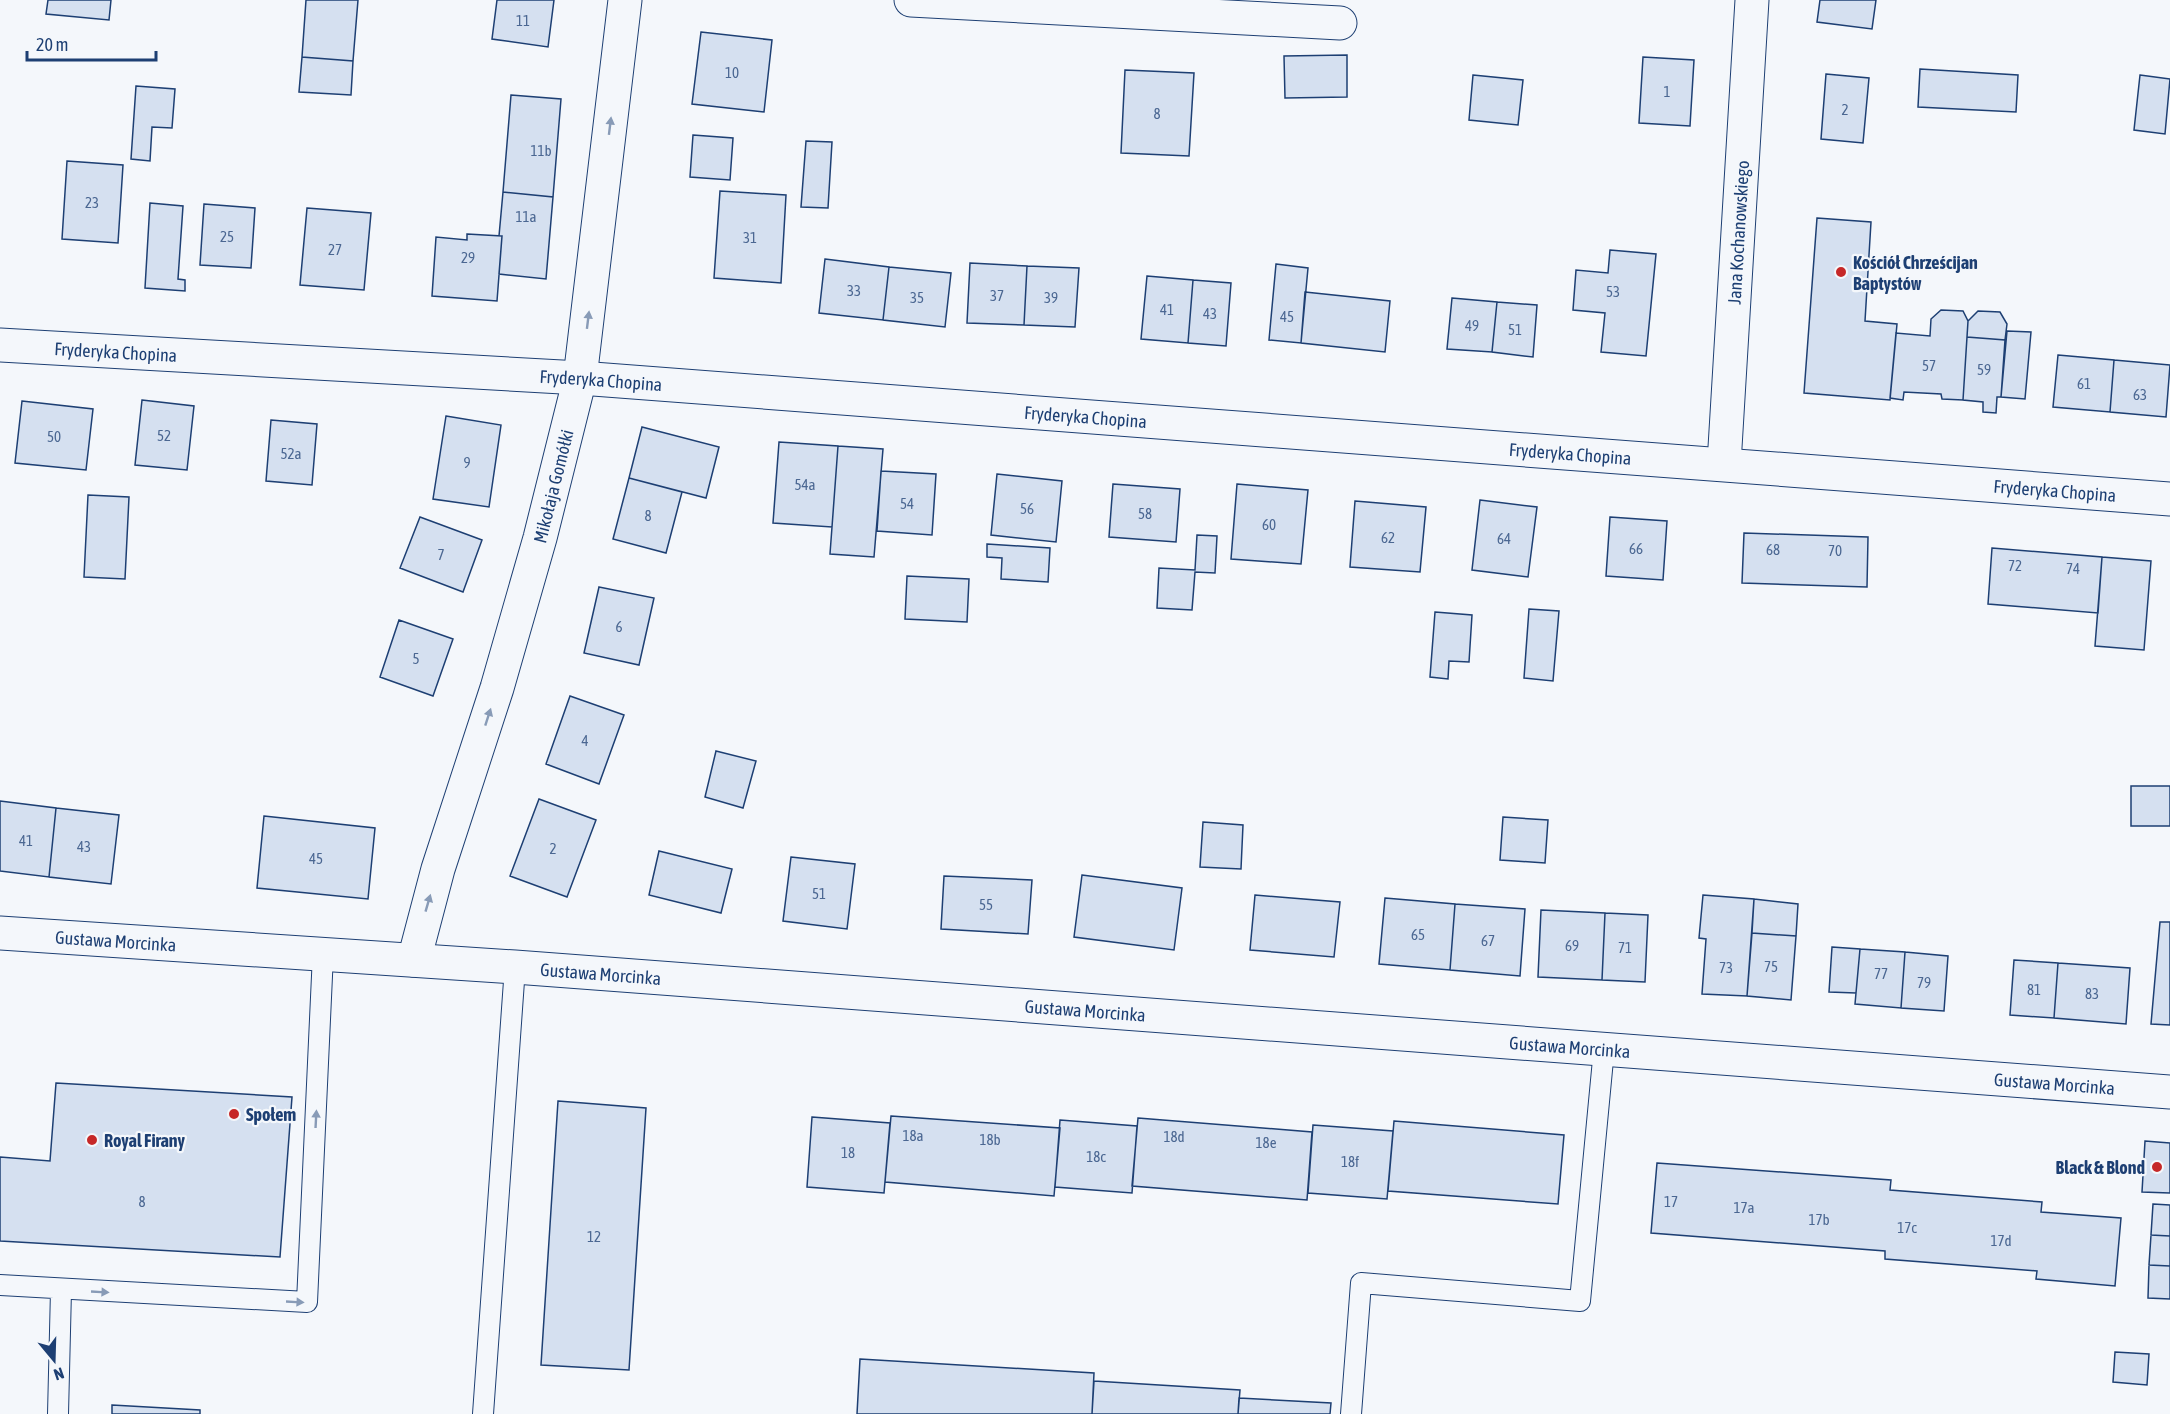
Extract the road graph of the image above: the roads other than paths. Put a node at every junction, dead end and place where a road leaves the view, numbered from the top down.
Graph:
1 (625, 0) edge
2 (911, 0) edge
3 (1752, 0) edge
4 (1340, 23) dead end
5 (0, 345) edge
6 (580, 378) junction
7 (1724, 464) junction
8 (2170, 499) edge
9 (0, 933) edge
10 (323, 954) junction
11 (414, 960) junction
12 (515, 967) junction
13 (1604, 1049) junction
14 (2170, 1092) edge
15 (0, 1285) edge
16 (61, 1290) junction
17 (58, 1414) edge
18 (483, 1414) edge
19 (1352, 1414) edge

6 -> 1 street, Mikołaja Gomółki
2 - 4 street
3 - 7 street, Jana Kochanowskiego
5 - 6 street, Fryderyka Chopina
6 - 7 street, Fryderyka Chopina
11 -> 6 street, Mikołaja Gomółki
7 - 8 street, Fryderyka Chopina
9 - 10 street, Gustawa Morcinka
10 - 11 street, Gustawa Morcinka
16 -> 10 lane
11 - 12 street, Gustawa Morcinka
12 - 13 street, Gustawa Morcinka
12 - 18 lane
13 - 14 street, Gustawa Morcinka
13 - 19 lane
15 - 16 lane
16 - 17 lane

